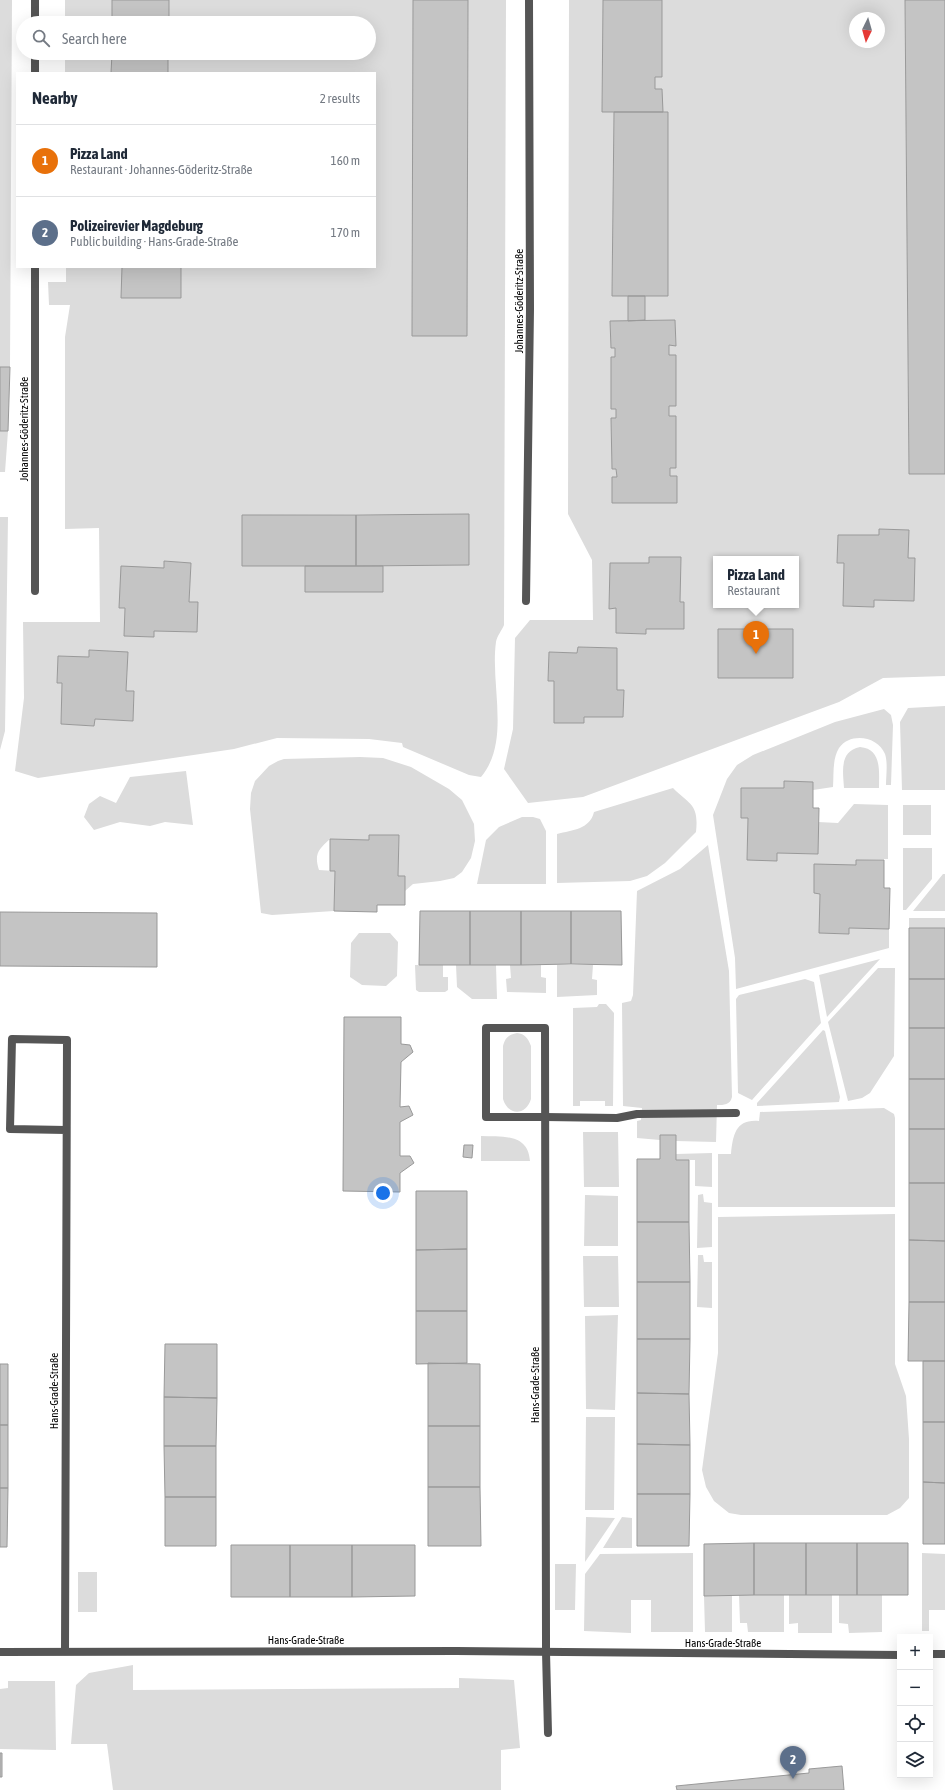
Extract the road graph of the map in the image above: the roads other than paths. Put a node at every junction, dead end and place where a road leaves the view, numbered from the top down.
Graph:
1 (34, 0) edge
2 (529, 0) edge
3 (34, 16) edge
4 (35, 60) edge
5 (35, 72) edge
6 (35, 268) edge
7 (35, 591) dead end
8 (526, 601) dead end
9 (736, 1113) dead end
10 (545, 1117) junction
11 (66, 1130) junction
12 (0, 1652) edge
13 (65, 1652) junction
14 (546, 1652) junction
15 (933, 1654) edge
16 (945, 1654) edge
17 (897, 1655) edge
18 (548, 1733) dead end

1 - 3 street
2 - 8 street, Johannes-Göderitz-Straße
4 - 5 street
6 - 7 street, Johannes-Göderitz-Straße
9 - 10 street
10 - 10 street, Hans-Grade-Straße
10 - 14 street, Hans-Grade-Straße
11 - 11 street, Hans-Grade-Straße
11 - 13 street, Hans-Grade-Straße
12 - 13 street, Hans-Grade-Straße
13 - 14 street, Hans-Grade-Straße
14 - 17 street, Hans-Grade-Straße
14 - 18 street
15 - 16 street

